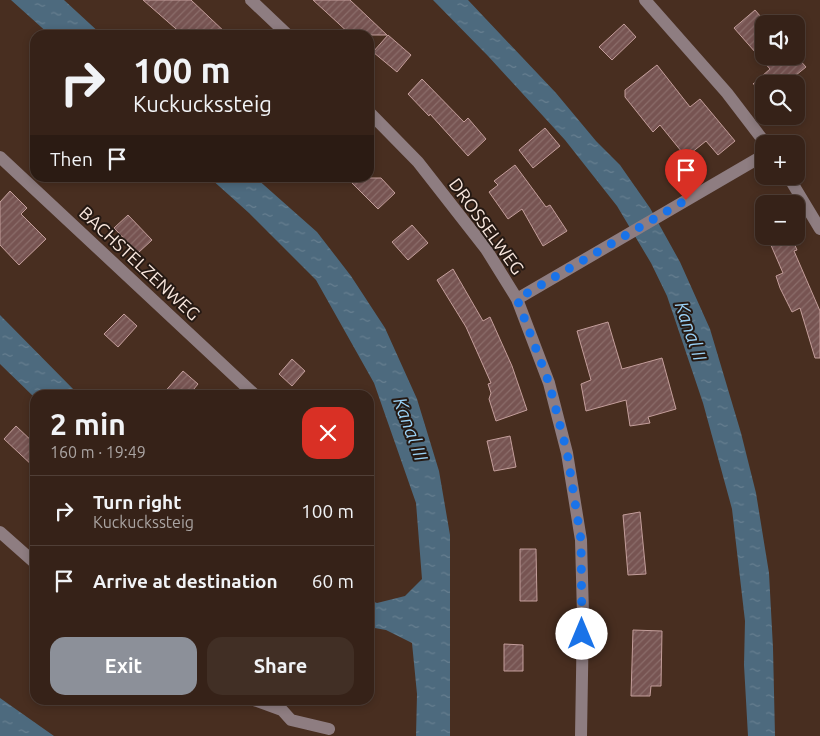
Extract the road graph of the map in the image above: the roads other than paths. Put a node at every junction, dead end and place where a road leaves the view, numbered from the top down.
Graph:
1 (251, 0) edge
2 (645, 0) edge
3 (283, 30) edge
4 (374, 117) edge
5 (759, 135) edge
6 (0, 157) edge
7 (755, 160) edge
8 (793, 185) edge
9 (820, 229) edge
10 (517, 299) junction
11 (250, 390) edge
12 (0, 532) edge
13 (30, 559) edge
14 (268, 705) edge
15 (329, 729) dead end
16 (581, 736) edge

1 - 3 street
2 - 5 street
4 - 10 street, DROSSELWEG
6 - 11 street, BACHSTELZENWEG
7 - 10 street
8 - 9 street
10 - 16 street, DROSSELWEG
12 - 13 street
14 - 15 street

